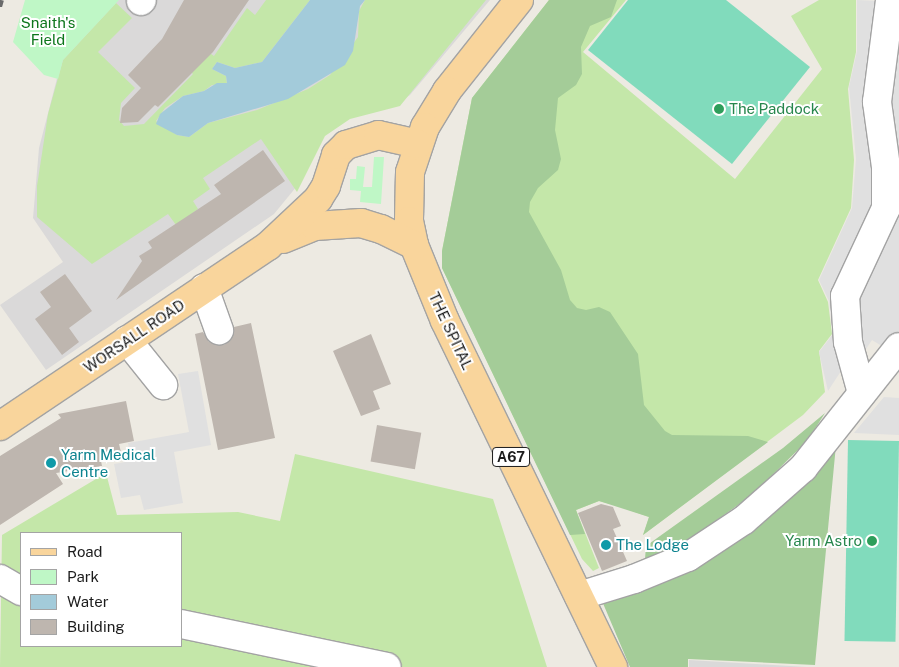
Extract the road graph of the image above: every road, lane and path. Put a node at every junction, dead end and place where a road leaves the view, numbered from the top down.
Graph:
1 (519, 0) edge
2 (890, 0) edge
3 (418, 144) junction
4 (414, 245) junction
5 (268, 246) junction
6 (204, 288) junction
7 (218, 330) dead end
8 (127, 340) junction
9 (899, 347) edge
10 (164, 385) dead end
11 (862, 392) junction
12 (0, 426) edge
13 (0, 579) edge
14 (20, 590) edge
15 (579, 596) junction
16 (182, 624) edge
17 (387, 667) edge
18 (613, 667) edge

1 - 3 main road, THE SPITAL / A67
2 - 11 lane
3 - 4 main road, THE SPITAL / A67
3 - 5 main road, WORSALL ROAD
4 - 5 main road, WORSALL ROAD
4 - 15 main road, THE SPITAL / A67
5 - 6 main road, WORSALL ROAD
6 - 7 lane
6 - 8 main road, WORSALL ROAD
8 - 10 lane
8 - 12 main road, WORSALL ROAD
9 - 11 lane
11 - 15 lane
13 - 14 lane
15 - 18 main road, THE SPITAL / A67
16 - 17 lane

